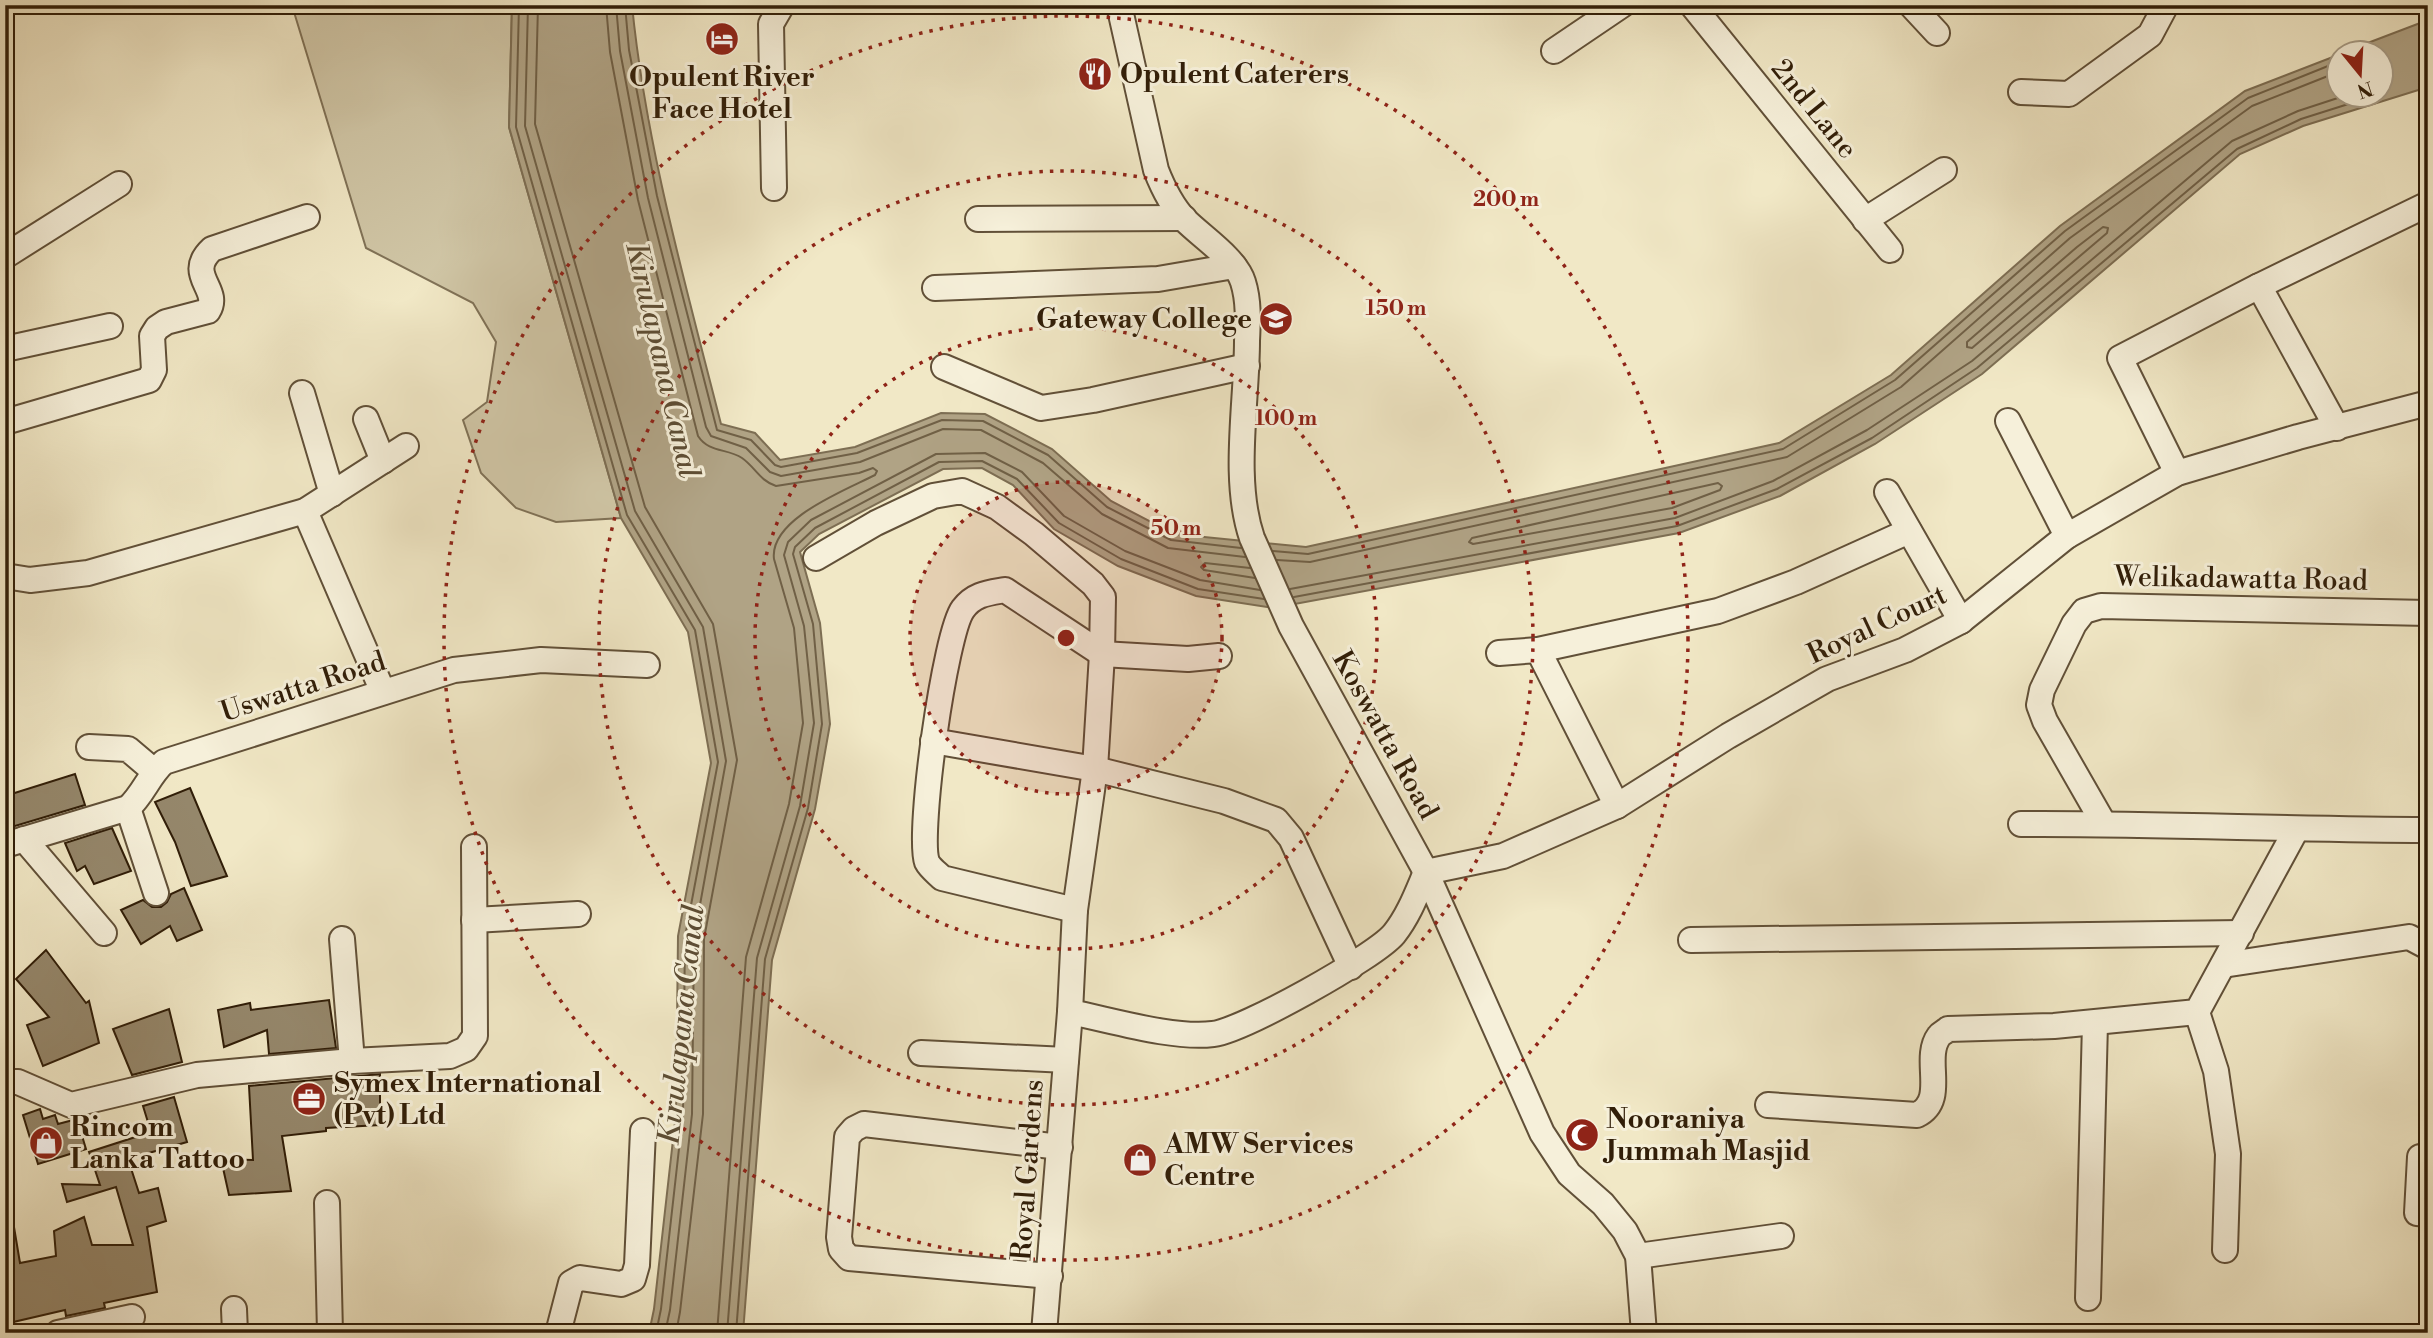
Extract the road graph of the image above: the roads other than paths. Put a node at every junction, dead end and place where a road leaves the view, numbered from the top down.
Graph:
1 (782, 5) edge
2 (1119, 5) edge
3 (1622, 5) edge
4 (1692, 5) edge
5 (1911, 5) edge
6 (2166, 5) edge
7 (1937, 33) dead end
8 (1554, 51) dead end
9 (2021, 92) dead end
10 (1944, 170) dead end
11 (119, 184) dead end
12 (774, 188) dead end
13 (2428, 204) edge
14 (307, 217) dead end
15 (1184, 218) junction
16 (978, 219) dead end
17 (1865, 220) junction
18 (1890, 250) dead end
19 (5, 256) edge
20 (1234, 266) junction
21 (2259, 286) junction
22 (936, 288) dead end
23 (110, 326) dead end
24 (5, 349) edge
25 (1247, 366) junction
26 (944, 367) dead end
27 (302, 393) dead end
28 (2428, 403) edge
29 (366, 419) dead end
30 (2008, 421) dead end
31 (5, 422) edge
32 (2337, 428) junction
33 (406, 446) dead end
34 (383, 461) junction
35 (2177, 473) junction
36 (1887, 492) dead end
37 (332, 494) junction
38 (305, 511) junction
39 (1909, 531) junction
40 (2067, 536) junction
41 (816, 558) dead end
42 (5, 576) edge
43 (2428, 612) edge
44 (1961, 621) junction
45 (1538, 650) junction
46 (1499, 653) dead end
47 (1102, 654) junction
48 (1219, 656) dead end
49 (647, 665) dead end
50 (383, 692) junction
51 (933, 741) junction
52 (89, 747) dead end
53 (1095, 769) junction
54 (154, 771) junction
55 (1616, 806) junction
56 (128, 808) junction
57 (2021, 824) dead end
58 (2104, 824) junction
59 (2296, 830) junction
60 (2428, 830) edge
61 (14, 842) edge
62 (474, 847) dead end
63 (1426, 872) junction
64 (156, 893) dead end
65 (1075, 910) junction
66 (578, 914) dead end
67 (474, 920) junction
68 (104, 933) dead end
69 (2241, 933) junction
70 (342, 939) dead end
71 (1692, 940) dead end
72 (2428, 947) edge
73 (2223, 965) junction
74 (1351, 967) junction
75 (1070, 1012) junction
76 (2197, 1012) junction
77 (2095, 1023) junction
78 (921, 1053) dead end
79 (1066, 1060) junction
80 (352, 1061) junction
81 (5, 1082) edge
82 (1769, 1105) dead end
83 (643, 1131) dead end
84 (1060, 1147) junction
85 (2420, 1157) dead end
86 (327, 1203) dead end
87 (2428, 1214) edge
88 (1781, 1236) dead end
89 (2225, 1250) dead end
90 (1638, 1256) junction
91 (1049, 1276) junction
92 (2088, 1298) dead end
93 (132, 1317) dead end
94 (58, 1333) edge
95 (330, 1333) edge
96 (558, 1333) edge
97 (1044, 1333) edge
98 (1644, 1333) edge

1 - 12 street
2 - 15 street
3 - 8 street
4 - 17 street, 2nd Lane
5 - 7 street
6 - 9 street
10 - 17 street
11 - 19 street
13 - 21 street
14 - 31 street
15 - 16 street
15 - 20 street
17 - 18 street, 2nd Lane
20 - 22 street
20 - 25 street, Koswatta Road
21 - 32 street
21 - 35 street
23 - 24 street
25 - 26 street
25 - 63 street, Koswatta Road
27 - 37 street
28 - 32 street, Royal Court
29 - 34 street
30 - 40 street
32 - 35 street, Royal Court
33 - 34 street
34 - 37 street
35 - 40 street, Royal Court
36 - 39 street
37 - 38 street
38 - 42 street
38 - 50 street
39 - 44 street
39 - 45 street
40 - 44 street, Royal Court
41 - 47 street, Royal Gardens
43 - 58 street, Welikadawatta Road
44 - 55 street, Royal Court
45 - 46 street
45 - 55 street
47 - 48 street
47 - 51 street
47 - 53 street, Royal Gardens
49 - 50 street, Uswatta Road
50 - 54 street, Uswatta Road
51 - 53 street
51 - 65 street
52 - 54 street
53 - 65 street, Royal Gardens
53 - 74 street
54 - 56 street
55 - 63 street, Royal Court
56 - 61 street
56 - 64 street
57 - 58 street
58 - 59 street
59 - 60 street
59 - 69 street
61 - 68 street
62 - 67 street
63 - 74 street
63 - 90 street, Koswatta Road
65 - 75 street, Royal Gardens
66 - 67 street
67 - 80 street
69 - 71 street
69 - 73 street
70 - 80 street
72 - 73 street
73 - 76 street
74 - 75 street
75 - 79 street, Royal Gardens
76 - 77 street
76 - 89 street
77 - 82 street
77 - 92 street
78 - 79 street
79 - 84 street, Royal Gardens
80 - 81 street
83 - 96 street
84 - 91 street, Royal Gardens
84 - 91 street
85 - 87 street
86 - 95 street
88 - 90 street
90 - 98 street
91 - 97 street, Royal Gardens
93 - 94 street

